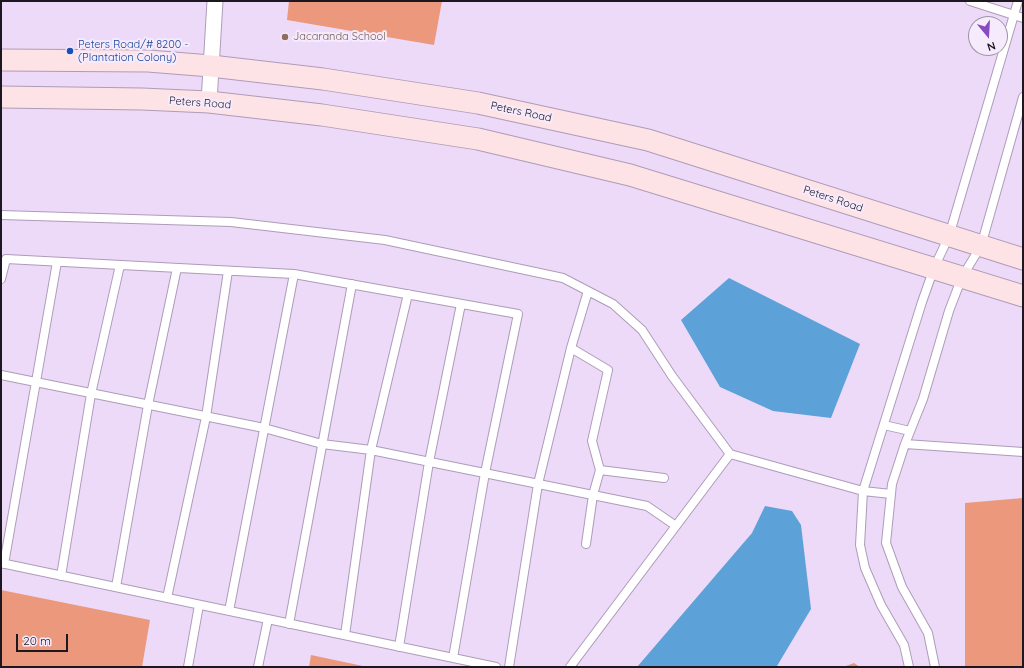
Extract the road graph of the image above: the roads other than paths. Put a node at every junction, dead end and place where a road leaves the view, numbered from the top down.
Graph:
1 (215, 1) edge
2 (970, 1) edge
3 (1018, 1) edge
4 (1014, 15) junction
5 (1023, 18) edge
6 (1, 60) edge
7 (211, 66) junction
8 (1, 97) edge
9 (1023, 97) edge
10 (209, 102) junction
11 (1, 215) edge
12 (949, 236) junction
13 (981, 246) junction
14 (1023, 259) edge
15 (57, 262) junction
16 (120, 265) junction
17 (177, 268) junction
18 (934, 268) junction
19 (228, 271) junction
20 (294, 274) junction
21 (962, 277) junction
22 (1, 279) edge
23 (352, 284) junction
24 (588, 291) junction
25 (408, 294) junction
26 (1023, 296) edge
27 (461, 304) junction
28 (571, 348) junction
29 (1, 375) edge
30 (37, 383) junction
31 (91, 394) junction
32 (148, 405) junction
33 (206, 417) junction
34 (884, 425) junction
35 (264, 428) junction
36 (910, 432) junction
37 (322, 444) junction
38 (905, 444) junction
39 (371, 450) junction
40 (1023, 452) edge
41 (730, 454) junction
42 (429, 462) junction
43 (600, 470) junction
44 (485, 473) junction
45 (664, 478) dead end
46 (538, 484) junction
47 (863, 491) junction
48 (891, 494) junction
49 (593, 495) junction
50 (676, 526) junction
51 (586, 544) dead end
52 (3, 564) edge
53 (61, 576) junction
54 (116, 587) junction
55 (167, 598) junction
56 (199, 605) junction
57 (229, 611) junction
58 (268, 619) junction
59 (289, 624) junction
60 (345, 636) junction
61 (399, 647) junction
62 (453, 658) junction
63 (188, 667) edge
64 (258, 667) edge
65 (496, 667) edge
66 (509, 667) edge
67 (570, 667) edge
68 (909, 667) edge
69 (935, 667) edge

1 - 7 street
2 - 4 lane
3 - 4 lane
4 - 5 lane
4 - 12 lane
6 - 7 main road, Peters Road
7 - 10 street
7 - 12 main road, Peters Road
8 - 10 main road, Peters Road
9 - 13 lane
10 - 18 main road, Peters Road
11 - 24 lane
12 - 13 main road, Peters Road
12 - 18 lane
13 - 14 main road, Peters Road
13 - 21 lane
15 - 16 lane
15 - 22 lane
15 - 30 lane
16 - 17 lane
16 - 31 lane
17 - 19 lane
17 - 32 lane
18 - 21 main road, Peters Road
18 - 34 lane
19 - 20 lane
19 - 33 lane
20 - 23 lane
20 - 35 lane
21 - 26 main road, Peters Road
21 - 36 lane
23 - 25 lane
23 - 37 lane
24 - 28 lane
24 - 41 lane
25 - 27 lane
25 - 39 lane
27 - 42 lane
27 - 44 lane
28 - 43 lane
28 - 46 lane
29 - 30 lane
30 - 31 lane
30 - 52 lane
31 - 32 lane
31 - 53 lane
32 - 33 lane
32 - 54 lane
33 - 35 lane
33 - 55 lane
34 - 36 lane
34 - 47 lane
35 - 37 lane
35 - 57 lane
36 - 38 lane
37 - 39 lane
37 - 59 lane
38 - 40 lane
38 - 48 lane
39 - 42 lane
39 - 60 lane
41 - 47 lane
41 - 50 lane
42 - 44 lane
42 - 61 lane
43 - 45 lane
43 - 49 lane
44 - 46 lane
44 - 62 lane
46 - 49 lane
46 - 66 lane
47 - 48 lane
47 - 68 lane
48 - 69 lane
49 - 50 lane
49 - 51 lane
50 - 67 lane
52 - 53 lane
53 - 54 lane
54 - 55 lane
55 - 56 lane
56 - 57 lane
56 - 63 lane
57 - 58 lane
58 - 59 lane
58 - 64 lane
59 - 60 lane
60 - 61 lane
61 - 62 lane
62 - 65 lane

